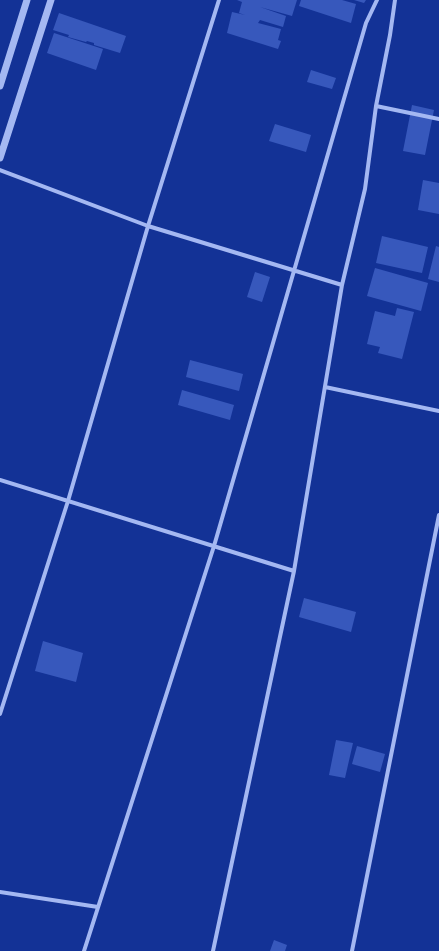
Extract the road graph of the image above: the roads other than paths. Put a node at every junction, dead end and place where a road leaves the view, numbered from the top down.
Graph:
1 (26, 0) edge
2 (51, 0) edge
3 (219, 0) edge
4 (377, 0) edge
5 (395, 0) edge
6 (0, 86) edge
7 (376, 106) junction
8 (439, 119) edge
9 (0, 158) edge
10 (0, 170) edge
11 (148, 226) junction
12 (294, 270) junction
13 (342, 285) junction
14 (325, 387) junction
15 (439, 410) edge
16 (0, 480) edge
17 (68, 501) junction
18 (439, 515) edge
19 (214, 546) junction
20 (294, 571) junction
21 (0, 714) edge
22 (0, 892) edge
23 (98, 907) junction
24 (84, 951) edge
25 (213, 951) edge
26 (352, 951) edge

1 - 6 street
2 - 9 street
3 - 11 street
4 - 12 street
5 - 7 street
7 - 8 street
7 - 13 street
10 - 11 street
11 - 12 street
11 - 17 street
12 - 13 street
12 - 19 street
13 - 14 street
14 - 15 street
14 - 20 street
16 - 17 street
17 - 19 street
17 - 21 street
18 - 26 street
19 - 20 street
19 - 23 street
20 - 25 street
22 - 23 street
23 - 24 street

